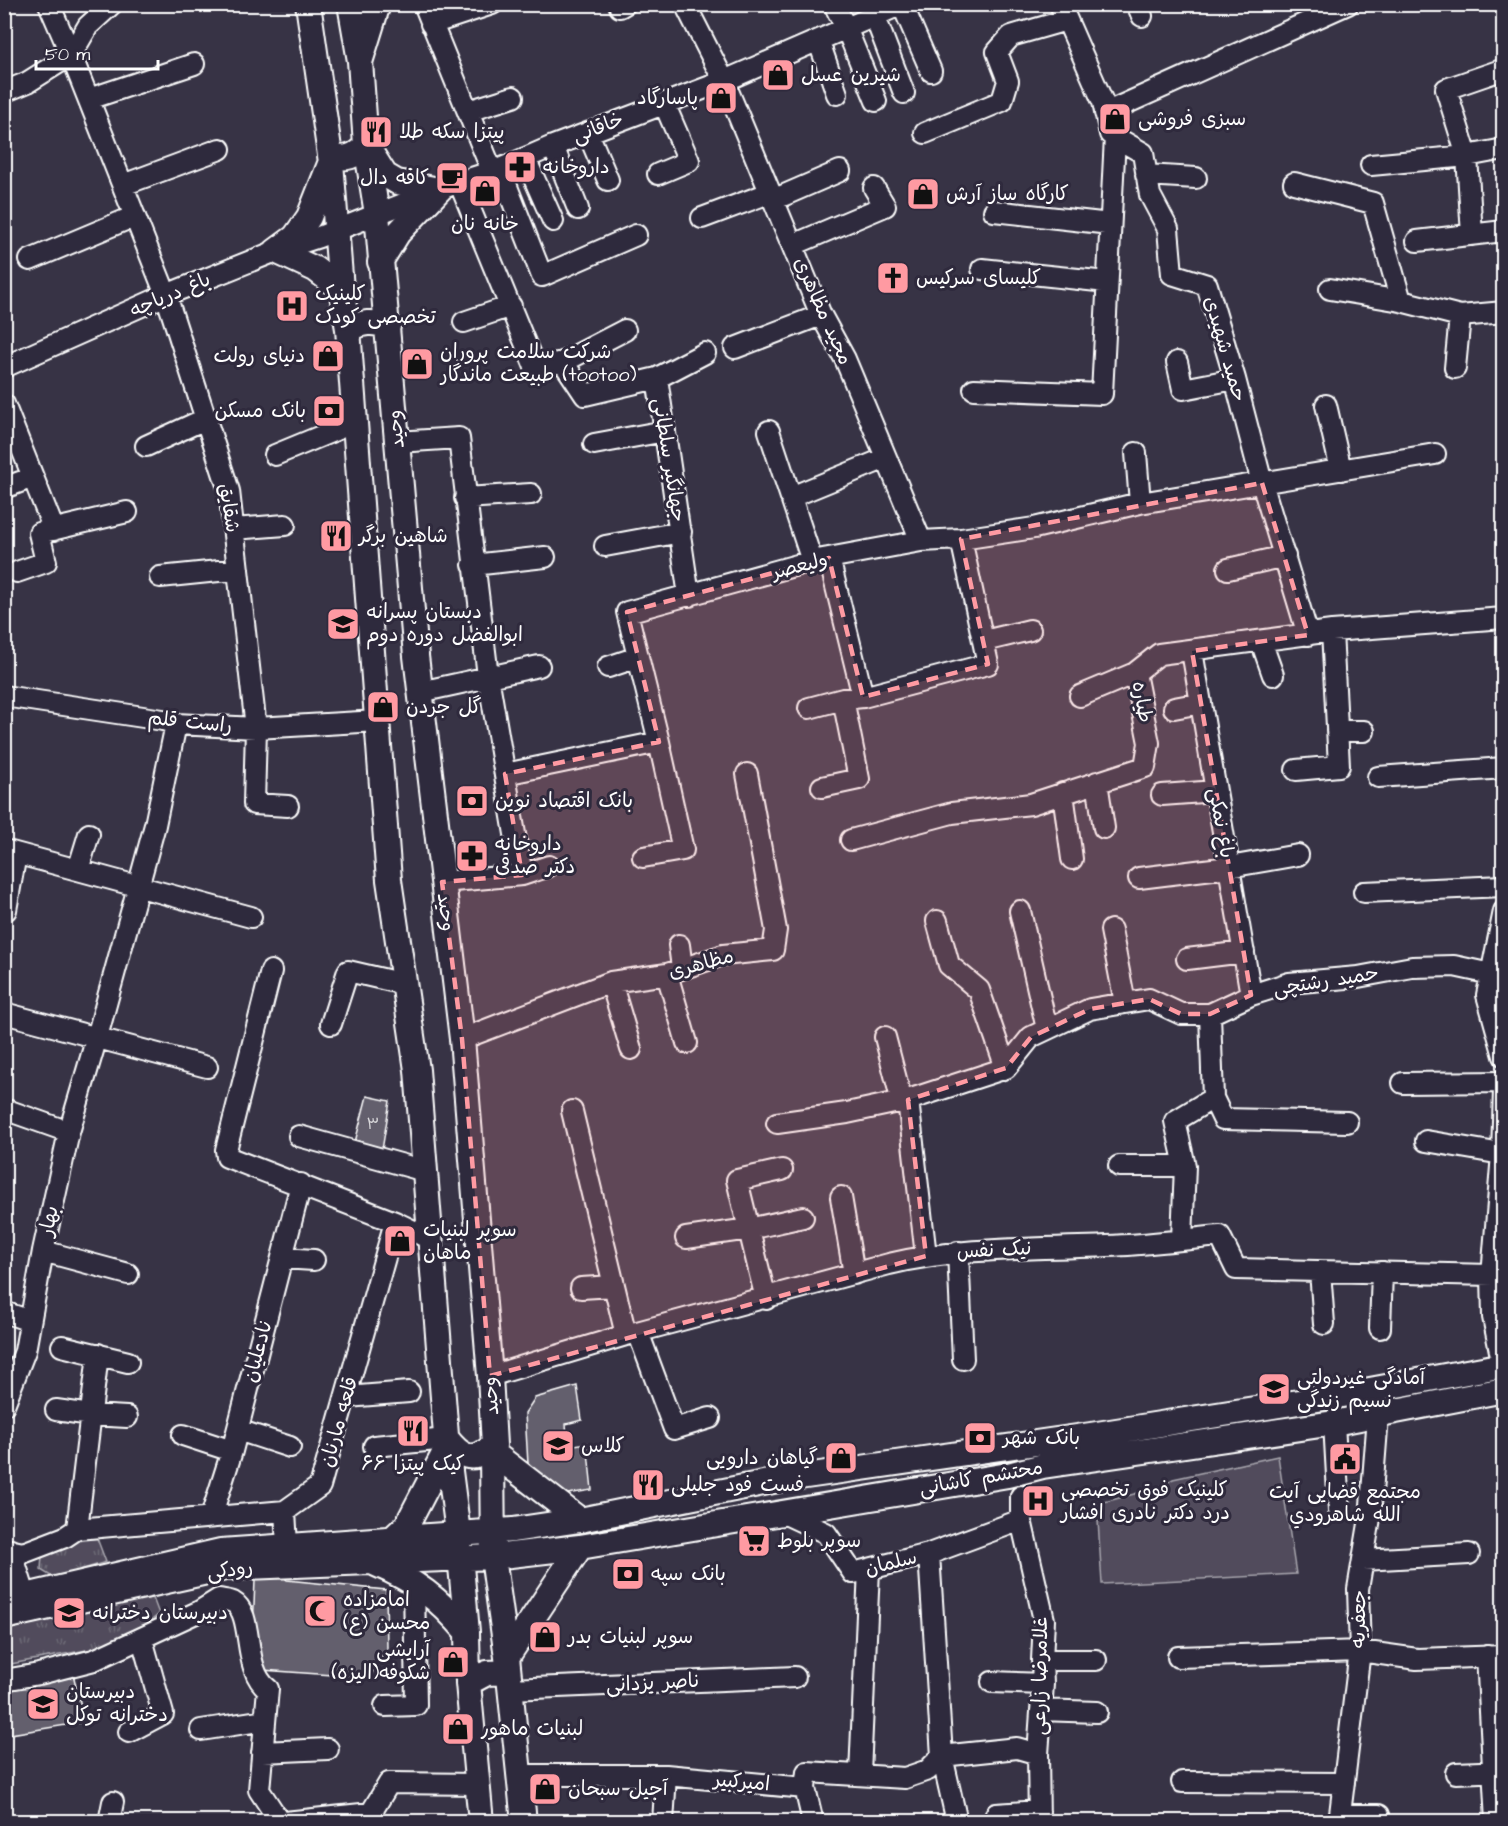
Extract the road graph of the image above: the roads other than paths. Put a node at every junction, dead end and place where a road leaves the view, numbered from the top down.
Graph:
1 (49, 4) edge
2 (112, 4) edge
3 (308, 4) edge
4 (350, 4) edge
5 (378, 4) edge
6 (424, 4) edge
7 (492, 4) edge
8 (685, 4) edge
9 (834, 4) edge
10 (902, 4) edge
11 (1340, 6) edge
12 (1064, 12) edge
13 (875, 17) junction
14 (432, 24) junction
15 (847, 30) junction
16 (819, 42) junction
17 (71, 55) junction
18 (360, 62) junction
19 (194, 64) dead end
20 (1503, 69) edge
21 (931, 71) dead end
22 (724, 81) junction
23 (4, 92) edge
24 (904, 93) dead end
25 (837, 94) dead end
26 (513, 97) dead end
27 (89, 99) junction
28 (876, 101) dead end
29 (664, 103) junction
30 (468, 111) junction
31 (1105, 113) junction
32 (588, 133) junction
33 (926, 133) dead end
34 (1114, 137) junction
35 (366, 145) junction
36 (553, 146) junction
37 (220, 149) dead end
38 (1503, 149) edge
39 (1467, 156) junction
40 (525, 158) junction
41 (330, 159) junction
42 (1371, 165) dead end
43 (496, 170) junction
44 (840, 171) dead end
45 (658, 174) dead end
46 (1146, 175) junction
47 (1196, 178) dead end
48 (608, 180) dead end
49 (1294, 183) dead end
50 (123, 185) junction
51 (449, 186) junction
52 (874, 188) dead end
53 (771, 197) junction
54 (578, 209) dead end
55 (994, 211) dead end
56 (377, 214) junction
57 (135, 216) junction
58 (702, 218) dead end
59 (553, 222) dead end
60 (1110, 224) junction
61 (337, 229) junction
62 (1503, 231) edge
63 (636, 235) dead end
64 (1472, 235) junction
65 (1417, 241) dead end
66 (794, 245) junction
67 (276, 251) junction
68 (30, 260) dead end
69 (380, 262) junction
70 (982, 269) dead end
71 (1107, 282) junction
72 (341, 289) junction
73 (1330, 289) dead end
74 (166, 295) junction
75 (1401, 301) junction
76 (510, 306) junction
77 (1503, 312) edge
78 (821, 315) junction
79 (1460, 316) junction
80 (464, 322) dead end
81 (388, 326) junction
82 (348, 329) junction
83 (625, 330) dead end
84 (735, 348) dead end
85 (705, 353) dead end
86 (563, 362) junction
87 (1177, 362) dead end
88 (4, 367) edge
89 (1455, 368) dead end
90 (657, 378) junction
91 (1235, 379) junction
92 (974, 389) dead end
93 (4, 404) edge
94 (1326, 405) dead end
95 (207, 418) junction
96 (355, 422) junction
97 (665, 431) junction
98 (769, 432) dead end
99 (397, 442) junction
100 (594, 444) dead end
101 (146, 446) dead end
102 (1136, 453) dead end
103 (1435, 454) dead end
104 (275, 455) dead end
105 (886, 458) junction
106 (1341, 470) junction
107 (33, 477) junction
108 (1262, 483) junction
109 (4, 488) edge
110 (531, 494) dead end
111 (791, 497) junction
112 (465, 498) junction
113 (1140, 503) junction
114 (127, 512) dead end
115 (285, 525) dead end
116 (233, 529) junction
117 (54, 530) junction
118 (681, 532) junction
119 (961, 539) junction
120 (921, 541) junction
121 (605, 546) dead end
122 (1285, 556) junction
123 (545, 557) dead end
124 (821, 560) junction
125 (474, 565) junction
126 (238, 569) junction
127 (1228, 569) dead end
128 (17, 572) dead end
129 (160, 577) dead end
130 (689, 596) junction
131 (1503, 618) edge
132 (1030, 630) dead end
133 (1332, 632) junction
134 (1308, 634) junction
135 (1261, 640) junction
136 (984, 641) junction
137 (1192, 651) junction
138 (639, 657) junction
139 (539, 666) dead end
140 (608, 667) dead end
141 (1135, 673) junction
142 (1273, 675) dead end
143 (488, 676) junction
144 (420, 692) junction
145 (4, 696) edge
146 (1080, 696) dead end
147 (863, 697) junction
148 (843, 699) junction
149 (1201, 703) junction
150 (809, 708) dead end
151 (1174, 708) dead end
152 (378, 721) junction
153 (176, 724) junction
154 (256, 728) junction
155 (1336, 731) junction
156 (1364, 732) dead end
157 (659, 742) junction
158 (1503, 768) edge
159 (1296, 770) dead end
160 (505, 774) junction
161 (747, 774) dead end
162 (1378, 777) dead end
163 (1097, 782) junction
164 (822, 787) dead end
165 (1216, 791) junction
166 (1063, 794) junction
167 (1162, 795) dead end
168 (288, 806) dead end
169 (1104, 828) dead end
170 (89, 834) dead end
171 (851, 840) dead end
172 (10, 852) edge
173 (1298, 855) dead end
174 (643, 857) dead end
175 (1072, 859) dead end
176 (549, 866) dead end
177 (1229, 867) junction
178 (78, 870) junction
179 (522, 875) junction
180 (1139, 878) dead end
181 (442, 882) junction
182 (139, 886) junction
183 (1503, 886) edge
184 (1364, 891) dead end
185 (6, 910) edge
186 (1020, 911) dead end
187 (1503, 911) edge
188 (251, 917) dead end
189 (937, 921) dead end
190 (1111, 930) dead end
191 (679, 945) dead end
192 (1244, 952) junction
193 (1186, 959) dead end
194 (271, 971) dead end
195 (675, 971) junction
196 (1497, 973) edge
197 (611, 982) junction
198 (404, 984) junction
199 (1251, 995) junction
200 (1125, 1003) junction
201 (4, 1013) edge
202 (1210, 1014) junction
203 (331, 1024) dead end
204 (1047, 1029) junction
205 (98, 1037) junction
206 (885, 1037) dead end
207 (462, 1039) junction
208 (687, 1043) dead end
209 (631, 1049) dead end
210 (1503, 1052) edge
211 (207, 1067) dead end
212 (1006, 1068) junction
213 (1503, 1082) edge
214 (1403, 1083) dead end
215 (1503, 1090) edge
216 (1213, 1098) junction
217 (905, 1101) junction
218 (4, 1110) edge
219 (572, 1111) dead end
220 (1347, 1122) dead end
221 (777, 1123) dead end
222 (69, 1132) junction
223 (299, 1136) dead end
224 (1426, 1141) dead end
225 (1502, 1154) junction
226 (1119, 1166) dead end
227 (1185, 1166) junction
228 (782, 1170) dead end
229 (425, 1171) junction
230 (301, 1184) junction
231 (841, 1197) dead end
232 (1500, 1206) edge
233 (803, 1217) dead end
234 (395, 1222) junction
235 (749, 1229) junction
236 (686, 1238) dead end
237 (430, 1239) junction
238 (1182, 1239) junction
239 (43, 1251) junction
240 (958, 1252) junction
241 (926, 1256) junction
242 (282, 1258) junction
243 (314, 1260) dead end
244 (1320, 1271) junction
245 (1382, 1272) junction
246 (128, 1274) dead end
247 (854, 1274) junction
248 (1492, 1275) junction
249 (614, 1286) junction
250 (581, 1288) dead end
251 (766, 1299) junction
252 (4, 1312) edge
253 (30, 1321) junction
254 (1324, 1324) dead end
255 (1380, 1328) dead end
256 (632, 1334) junction
257 (62, 1346) dead end
258 (98, 1354) junction
259 (963, 1359) dead end
260 (128, 1362) dead end
261 (1503, 1367) edge
262 (490, 1376) junction
263 (1372, 1389) junction
264 (409, 1392) dead end
265 (1499, 1395) edge
266 (347, 1397) junction
267 (5, 1402) edge
268 (56, 1410) dead end
269 (91, 1415) junction
270 (1378, 1416) junction
271 (127, 1417) dead end
272 (710, 1418) dead end
273 (1334, 1424) junction
274 (238, 1430) junction
275 (183, 1435) dead end
276 (447, 1443) junction
277 (374, 1446) dead end
278 (290, 1448) dead end
279 (493, 1448) junction
280 (232, 1451) junction
281 (1043, 1466) junction
282 (832, 1473) junction
283 (1008, 1475) junction
284 (1022, 1496) junction
285 (832, 1503) junction
286 (285, 1511) junction
287 (1339, 1511) dead end
288 (781, 1512) junction
289 (211, 1517) junction
290 (580, 1520) junction
291 (1021, 1520) junction
292 (77, 1528) junction
293 (493, 1532) junction
294 (458, 1533) junction
295 (393, 1538) junction
296 (287, 1545) junction
297 (579, 1548) junction
298 (8, 1550) edge
299 (929, 1554) junction
300 (1469, 1554) dead end
301 (493, 1557) junction
302 (460, 1559) junction
303 (1363, 1560) junction
304 (371, 1562) junction
305 (869, 1569) junction
306 (414, 1582) junction
307 (15, 1598) edge
308 (4, 1617) edge
309 (467, 1632) junction
310 (142, 1639) junction
311 (1360, 1652) junction
312 (1496, 1656) edge
313 (1178, 1657) dead end
314 (1042, 1660) junction
315 (1096, 1660) dead end
316 (509, 1673) junction
317 (795, 1677) dead end
318 (4, 1680) edge
319 (992, 1682) dead end
320 (468, 1683) junction
321 (1043, 1684) junction
322 (385, 1706) dead end
323 (1041, 1710) junction
324 (1098, 1712) dead end
325 (265, 1720) junction
326 (201, 1730) dead end
327 (129, 1732) dead end
328 (328, 1749) dead end
329 (262, 1752) junction
330 (1038, 1754) junction
331 (942, 1756) junction
332 (1499, 1772) edge
333 (1456, 1773) dead end
334 (860, 1774) junction
335 (519, 1775) junction
336 (666, 1775) junction
337 (1182, 1782) dead end
338 (1344, 1783) junction
339 (478, 1784) junction
340 (805, 1788) junction
341 (114, 1802) dead end
342 (996, 1814) dead end
343 (1379, 1815) dead end
344 (1039, 1816) edge
345 (1340, 1818) edge
346 (109, 1821) edge
347 (280, 1821) edge
348 (285, 1821) edge
349 (481, 1821) edge
350 (524, 1821) edge
351 (663, 1821) edge
352 (813, 1821) edge
353 (957, 1821) edge
354 (1497, 1821) edge

1 - 17 street, شقایق
2 - 17 street
3 - 41 main road, وحید
4 - 18 main road, وحید
5 - 18 main road
6 - 14 street
7 - 14 street
8 - 22 street, مجید مظاهری
9 - 15 street
10 - 13 street, خاقانی
10 - 21 street
11 - 31 street
12 - 31 street
12 - 33 street
13 - 15 street, خاقانی
13 - 24 street
14 - 30 street
15 - 16 street, خاقانی
15 - 28 street
16 - 22 street, خاقانی
16 - 25 street
17 - 23 street
17 - 27 street, شقایق
18 - 35 main road, وحید
19 - 27 street
20 - 39 street
22 - 29 street, خاقانی
22 - 53 street, مجید مظاهری
26 - 30 street
27 - 50 street, شقایق
29 - 32 street, خاقانی
29 - 45 street
30 - 43 street
31 - 34 street
32 - 36 street, خاقانی
32 - 48 street
34 - 46 street, حمید شهیدی
34 - 60 street
35 - 41 main road
35 - 51 main road
35 - 56 main road, وحید
36 - 40 street, خاقانی
36 - 54 street
37 - 50 street
38 - 39 street
39 - 42 street
39 - 64 street
40 - 43 street, خاقانی
40 - 59 street
41 - 61 main road, وحید
41 - 67 main road
43 - 51 street, خاقانی
43 - 63 street
44 - 53 street
46 - 47 street
46 - 91 street, حمید شهیدی
49 - 75 street
50 - 57 street, شقایق
51 - 56 street, خاقانی
51 - 69 main road
51 - 76 street
52 - 66 street
53 - 58 street
53 - 66 street, مجید مظاهری
55 - 60 street
56 - 61 street, خاقانی
56 - 69 main road, وحید
57 - 68 street
57 - 74 street, شقایق
60 - 71 street
61 - 67 street, باغ دریاچه
61 - 72 main road, وحید
62 - 64 street
64 - 65 street
66 - 78 street, مجید مظاهری
67 - 72 main road
67 - 74 street, باغ دریاچه
69 - 81 main road, وحید
70 - 71 street
71 - 92 street
72 - 82 main road, وحید
73 - 75 street
74 - 88 street, باغ دریاچه
74 - 95 street, شقایق
75 - 79 street
76 - 80 street
76 - 86 street
77 - 79 street
78 - 84 street
78 - 105 street, مجید مظاهری
79 - 89 street
81 - 82 main road
81 - 99 main road, وحید
82 - 96 main road, وحید
83 - 86 street
85 - 90 street
86 - 90 street, جهانگیر سلطانی
87 - 91 street
90 - 97 street, جهانگیر سلطانی
91 - 108 street, حمید شهیدی
93 - 107 street
94 - 106 street
95 - 101 street
95 - 116 street, شقایق
96 - 104 street
96 - 152 main road, وحید
97 - 100 street
97 - 118 street, جهانگیر سلطانی
98 - 111 street
99 - 112 street
99 - 144 main road, وحید
102 - 113 street
103 - 106 street, ولیعصر
105 - 111 street
105 - 120 street, مجید مظاهری
106 - 108 street, ولیعصر
107 - 109 street
107 - 117 street
108 - 113 street, ولیعصر
108 - 122 street, حمید شهیدی
110 - 112 street
111 - 124 street
112 - 125 street
113 - 119 street, ولیعصر
114 - 117 street
115 - 116 street
116 - 126 street, شقایق
117 - 128 street
118 - 121 street
118 - 130 street, جهانگیر سلطانی
119 - 120 street, ولیعصر
119 - 136 street
120 - 124 street, ولیعصر
122 - 127 street
122 - 134 street, حمید شهیدی
123 - 125 street
124 - 130 street, ولیعصر
124 - 147 street
125 - 143 street
126 - 129 street
126 - 154 street, شقایق
130 - 138 street, ولیعصر
131 - 133 street, طیاره
132 - 136 street
133 - 134 street, طیاره
133 - 155 street
134 - 135 street, طیاره
135 - 137 street, طیاره
135 - 142 street
136 - 147 street
137 - 141 street, طیاره
137 - 149 street, باغ نمکی
138 - 140 street
138 - 157 street, ولیعصر
139 - 143 street
141 - 146 street
141 - 163 street, طیاره
143 - 144 street
143 - 160 street
144 - 181 main road, وحید
145 - 153 street, راست قلم
147 - 148 street
148 - 150 street
148 - 164 street
149 - 151 street
149 - 165 street, باغ نمکی
152 - 154 street, راست قلم
152 - 198 main road, وحید
153 - 154 street, راست قلم
153 - 182 street, بهار
154 - 168 street, شقایق
155 - 156 street
155 - 159 street
157 - 160 street
157 - 174 street, ولیعصر
158 - 162 street
160 - 179 street
161 - 195 street, مظاهری
163 - 166 street, طیاره
163 - 169 street
165 - 167 street
165 - 177 street, باغ نمکی
166 - 171 street, طیاره
166 - 175 street
170 - 178 street
172 - 178 street
172 - 185 street
173 - 177 street
176 - 179 street
177 - 180 street
177 - 192 street, باغ نمکی
178 - 182 street
179 - 181 street
181 - 207 main road, وحید
182 - 188 street
182 - 205 street, بهار
183 - 184 street
186 - 204 street
187 - 196 street
189 - 212 street
190 - 200 street
191 - 195 street
192 - 193 street
192 - 199 street, باغ نمکی
194 - 230 street
195 - 197 street, مظاهری
195 - 208 street
196 - 199 street, حمید رشتچی
196 - 210 street
197 - 207 street, مظاهری
197 - 209 street
198 - 203 street
198 - 229 main road, وحید
199 - 202 street, حمید رشتچی
200 - 202 street, حمید رشتچی
200 - 204 street, حمید رشتچی
201 - 205 street
202 - 216 street
204 - 212 street, حمید رشتچی
205 - 211 street
205 - 222 street, بهار
206 - 217 street
207 - 262 main road, وحید
212 - 217 street
213 - 214 street
215 - 225 street
216 - 220 street
216 - 227 street
217 - 221 street
217 - 241 street
218 - 222 street
219 - 249 street
222 - 239 street, بهار
223 - 229 street
224 - 225 street
225 - 232 street
226 - 227 street
227 - 238 street
228 - 235 street
229 - 237 main road, وحید
230 - 234 street
230 - 242 street, نادعلیان
231 - 247 street
232 - 248 street
233 - 235 street
234 - 237 street
234 - 266 street, قلعه مارنان
235 - 236 street
235 - 251 street
237 - 276 main road, وحید
238 - 240 street, نیک نفس
238 - 244 street, نیک نفس
239 - 246 street
239 - 253 street, بهار
240 - 241 street, نیک نفس
240 - 259 street
241 - 247 street, نیک نفس
242 - 243 street
242 - 274 street, نادعلیان
244 - 245 street, نیک نفس
244 - 254 street
245 - 248 street, نیک نفس
245 - 255 street
247 - 251 street, نیک نفس
248 - 261 street
249 - 250 street
249 - 256 street
251 - 256 street, نیک نفس
252 - 253 street
253 - 267 street, بهار
256 - 262 street, نیک نفس
256 - 272 street
257 - 258 street
258 - 260 street
258 - 269 street
261 - 263 main road, محتشم کاشانی
262 - 279 main road, وحید
263 - 270 street, جعفریه
263 - 282 main road, محتشم کاشانی
264 - 266 street
265 - 270 main road, محتشم کاشانی
266 - 286 street, قلعه مارنان
268 - 269 street
269 - 271 street
269 - 292 street
270 - 273 main road, محتشم کاشانی
270 - 303 street, جعفریه
273 - 281 main road, محتشم کاشانی
273 - 287 street
274 - 278 street
274 - 280 street, نادعلیان
275 - 280 street
276 - 277 street
276 - 279 main road
276 - 294 main road, وحید
276 - 295 main road
279 - 290 main road
279 - 293 main road, وحید
280 - 289 street, نادعلیان
281 - 283 main road, محتشم کاشانی
281 - 284 street
282 - 285 main road
282 - 290 main road, محتشم کاشانی
283 - 284 street
283 - 285 main road, محتشم کاشانی
284 - 291 street, غلامرضا زارعی
285 - 288 main road, محتشم کاشانی
286 - 289 street
286 - 296 street
288 - 297 main road, محتشم کاشانی
288 - 305 street, سلمان
289 - 292 street
290 - 293 main road, محتشم کاشانی
291 - 299 street, سلمان
291 - 314 street, غلامرضا زارعی
292 - 298 street
293 - 294 main road, محتشم کاشانی
293 - 301 main road, وحید
294 - 295 main road, رودکی
294 - 302 main road, وحید
295 - 296 main road, رودکی
296 - 307 main road, رودکی
297 - 301 main road, محتشم کاشانی
297 - 316 main road
298 - 307 street
299 - 305 street, سلمان
299 - 331 street
300 - 303 street
301 - 302 main road, محتشم کاشانی
301 - 316 main road, وحید
302 - 304 main road, رودکی
302 - 309 main road, وحید
303 - 311 street, جعفریه
304 - 306 main road
304 - 308 main road, رودکی
305 - 334 street
306 - 309 main road
306 - 322 street
309 - 320 main road, وحید
310 - 318 street
310 - 325 street
310 - 327 street
311 - 312 street
311 - 313 street
311 - 338 street, جعفریه
312 - 332 street
314 - 315 street
314 - 321 street, غلامرضا زارعی
316 - 317 street, ناصر یزدانی
316 - 320 main road
316 - 335 main road, وحید
319 - 321 street
320 - 339 main road, وحید
321 - 323 street, غلامرضا زارعی
323 - 324 street
323 - 330 street, غلامرضا زارعی
325 - 326 street
325 - 329 street
328 - 329 street
329 - 347 street
330 - 331 street
330 - 344 street, غلامرضا زارعی
331 - 334 street
331 - 353 street
332 - 333 street
332 - 354 street
334 - 340 street
335 - 336 street, امیرکبیر
335 - 350 main road, وحید
336 - 340 street, امیرکبیر
336 - 351 street
337 - 338 street
338 - 345 street, جعفریه
339 - 348 street
339 - 349 main road, وحید
340 - 352 street
341 - 346 street
342 - 344 street
343 - 345 street

